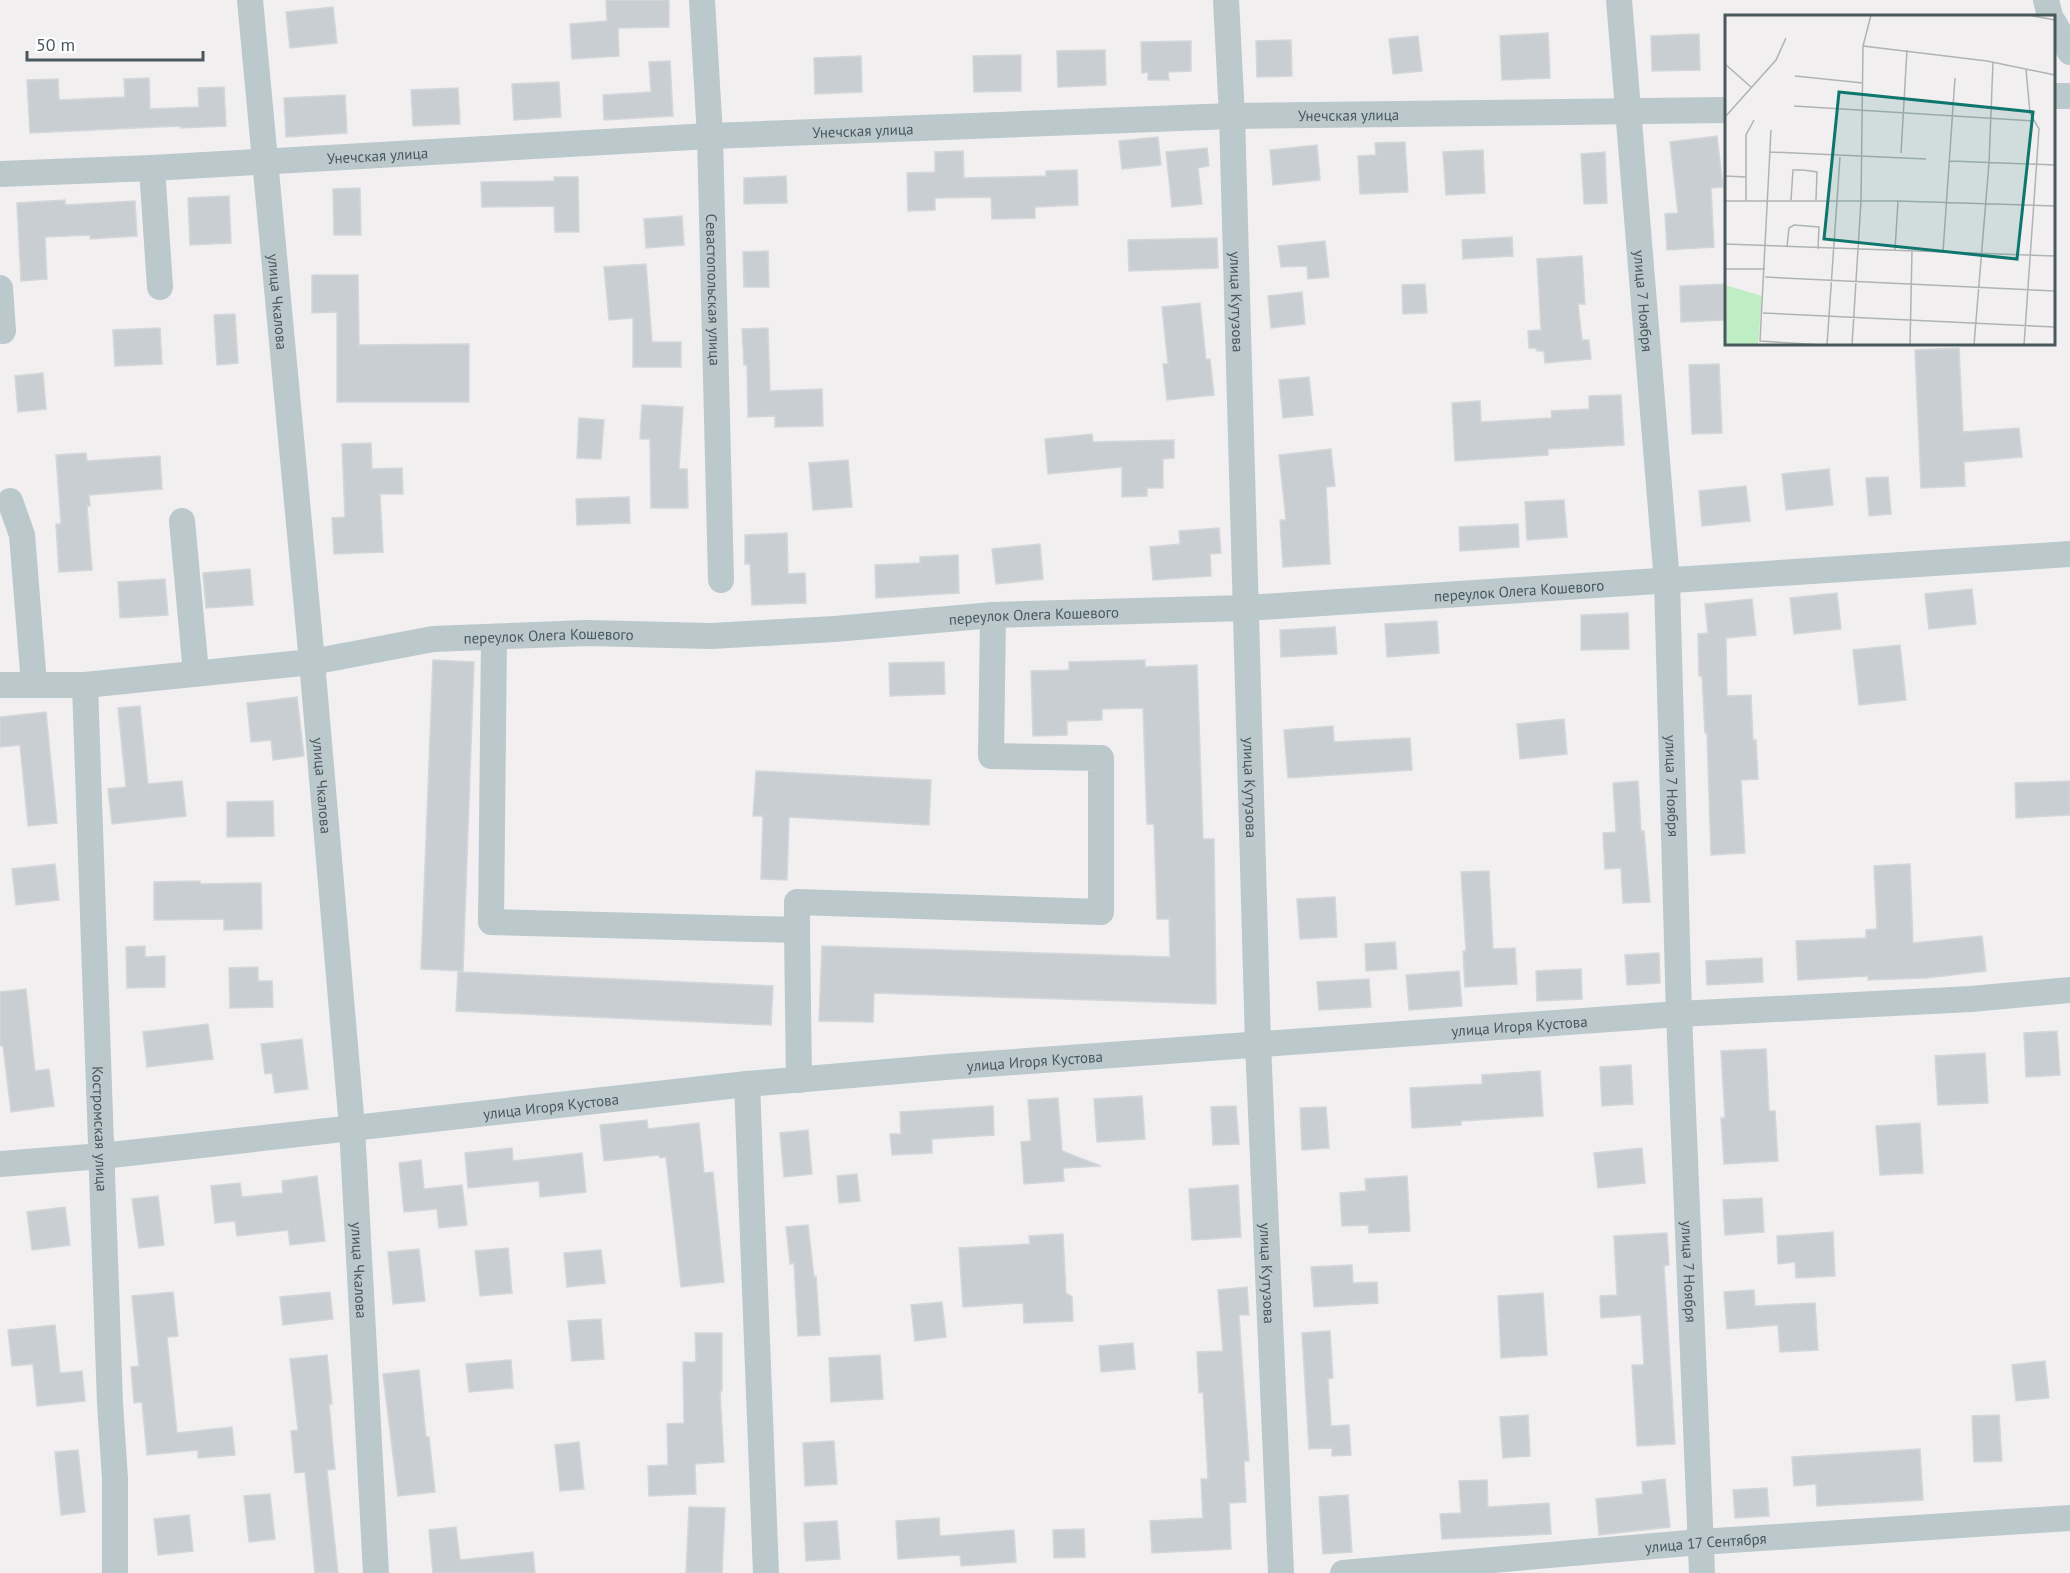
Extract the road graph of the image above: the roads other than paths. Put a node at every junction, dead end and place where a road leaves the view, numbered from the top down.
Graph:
1 (250, 0) edge
2 (702, 0) edge
3 (1226, 0) edge
4 (1619, 0) edge
5 (2055, 15) edge
6 (2070, 52) edge
7 (1725, 110) edge
8 (1629, 112) junction
9 (1232, 117) junction
10 (710, 136) junction
11 (265, 162) junction
12 (152, 168) junction
13 (0, 174) edge
14 (160, 287) dead end
15 (0, 288) edge
16 (3, 331) dead end
17 (10, 501) dead end
18 (182, 521) dead end
19 (2070, 554) edge
20 (721, 580) dead end
21 (1667, 582) junction
22 (1246, 608) junction
23 (993, 615) junction
24 (494, 637) junction
25 (312, 662) junction
26 (196, 673) junction
27 (34, 684) junction
28 (0, 685) edge
29 (85, 685) junction
30 (797, 930) junction
31 (2070, 990) edge
32 (1679, 1014) junction
33 (1258, 1044) junction
34 (800, 1080) junction
35 (747, 1084) junction
36 (352, 1127) junction
37 (102, 1156) junction
38 (0, 1164) edge
39 (2070, 1518) edge
40 (1700, 1542) junction
41 (115, 1573) edge
42 (376, 1573) edge
43 (766, 1573) edge
44 (1281, 1573) edge
45 (1343, 1573) edge
46 (1702, 1573) edge

1 - 11 street, улица Чкалова
2 - 10 street, Севастопольская улица
3 - 9 street, улица Кутузова
4 - 8 street, улица 7 Ноября
5 - 6 street
7 - 8 street, Унечская улица
8 - 9 street, Унечская улица
8 - 21 street, улица 7 Ноября
9 - 10 street, Унечская улица
9 - 22 street, улица Кутузова
10 - 11 street, Унечская улица
10 - 20 street, Севастопольская улица
11 - 12 street, Унечская улица
11 - 25 street, улица Чкалова
12 - 13 street, Унечская улица
12 - 14 street
15 - 16 street
17 - 27 street
18 - 26 street
19 - 21 street, переулок Олега Кошевого
21 - 22 street, переулок Олега Кошевого
21 - 32 street, улица 7 Ноября
22 - 23 street, переулок Олега Кошевого
22 - 33 street, улица Кутузова
23 - 24 street, переулок Олега Кошевого
23 - 30 street
24 - 25 street, переулок Олега Кошевого
24 - 30 street
25 - 26 street, переулок Олега Кошевого
25 - 36 street, улица Чкалова
26 - 29 street, переулок Олега Кошевого
27 - 28 street, переулок Олега Кошевого
27 - 29 street, переулок Олега Кошевого
29 - 37 street, Костромская улица
30 - 34 street
31 - 32 street, улица Игоря Кустова
32 - 33 street, улица Игоря Кустова
32 - 40 street, улица 7 Ноября
33 - 34 street, улица Игоря Кустова
33 - 44 street, улица Кутузова
34 - 35 street, улица Игоря Кустова
35 - 36 street, улица Игоря Кустова
35 - 43 street
36 - 37 street, улица Игоря Кустова
36 - 42 street, улица Чкалова
37 - 38 street, улица Игоря Кустова
37 - 41 street, Костромская улица
39 - 40 street, улица 17 Сентября
40 - 45 street, улица 17 Сентября
40 - 46 street, улица 7 Ноября

